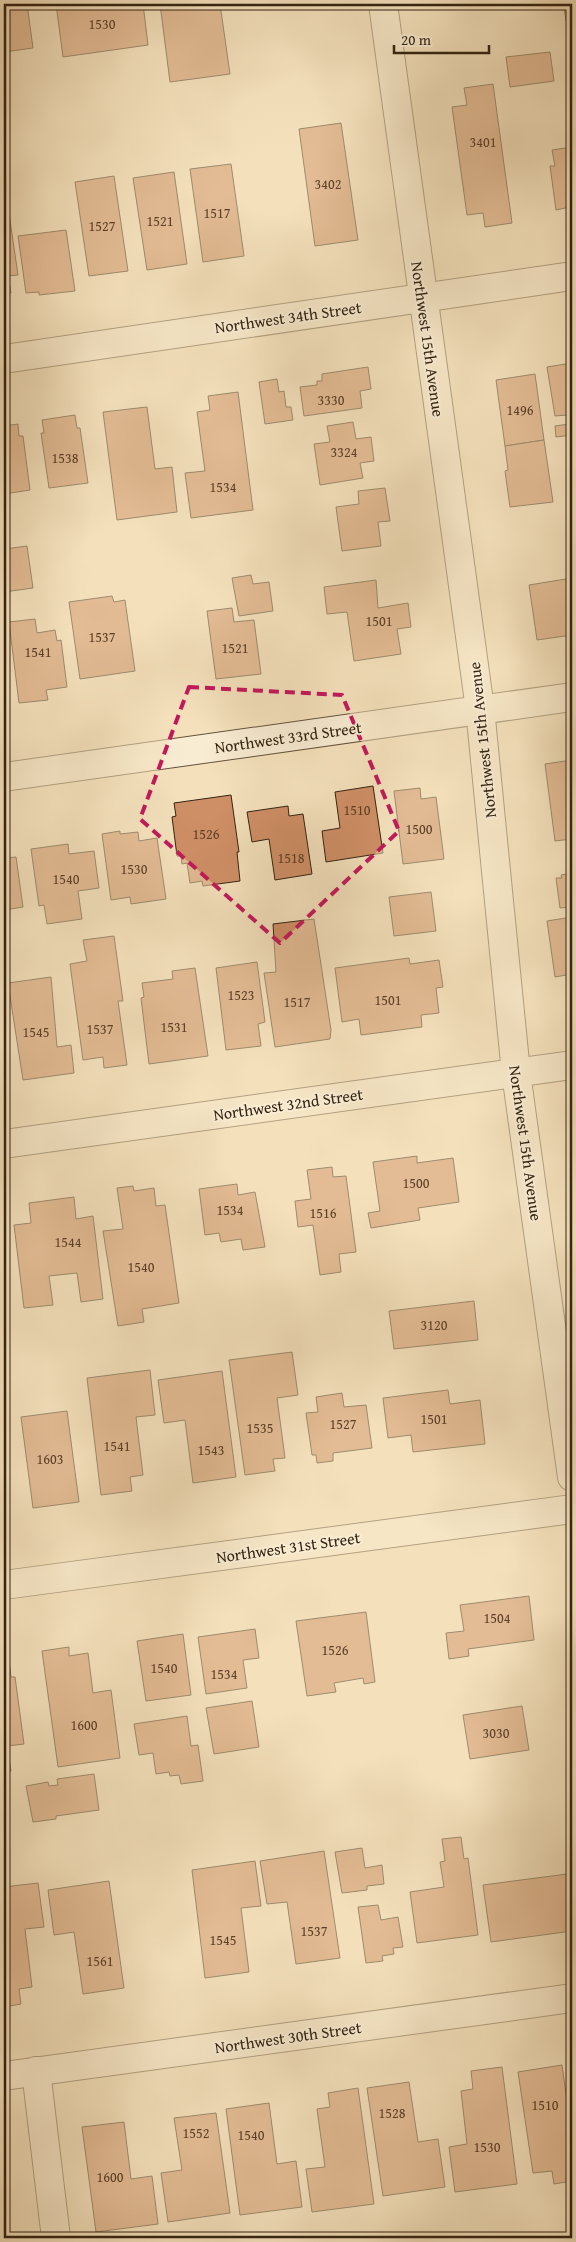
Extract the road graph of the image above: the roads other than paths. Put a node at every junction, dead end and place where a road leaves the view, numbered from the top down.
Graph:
1 (383, 4) edge
2 (572, 276) edge
3 (423, 297) junction
4 (4, 359) edge
5 (572, 697) edge
6 (480, 709) junction
7 (4, 777) edge
8 (572, 1065) edge
9 (516, 1073) junction
10 (4, 1144) edge
11 (562, 1326) edge
12 (572, 1477) edge
13 (572, 1509) edge
14 (4, 1585) edge
15 (572, 1998) edge
16 (36, 2071) junction
17 (4, 2076) edge
18 (56, 2238) edge

1 - 3 street, Northwest 15th Avenue
2 - 3 street, Northwest 34th Street
3 - 4 street, Northwest 34th Street
3 - 6 street, Northwest 15th Avenue
5 - 6 street, Northwest 33rd Street
6 - 7 street, Northwest 33rd Street
6 - 9 street, Northwest 15th Avenue
8 - 9 street, Northwest 32nd Street
9 - 10 street, Northwest 32nd Street
9 - 11 street, Northwest 15th Avenue
11 - 12 street, Northwest 15th Avenue
13 - 14 street, Northwest 31st Street
15 - 16 street, Northwest 30th Street
16 - 17 street, Northwest 30th Street
16 - 18 street

